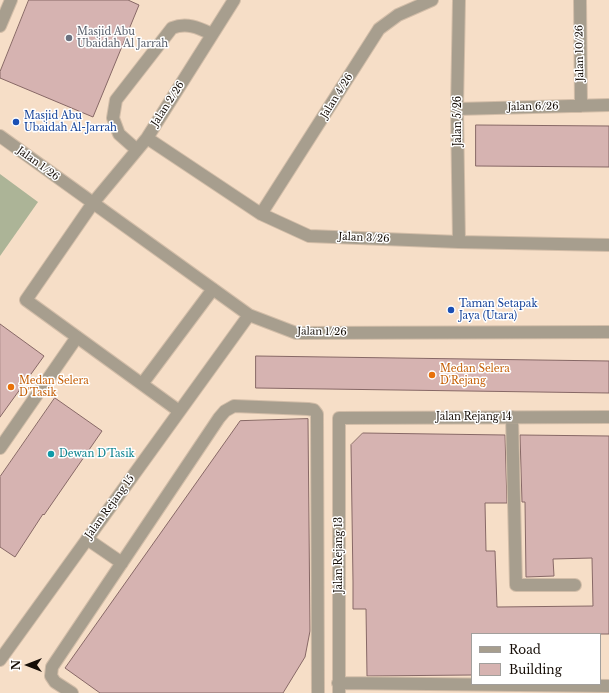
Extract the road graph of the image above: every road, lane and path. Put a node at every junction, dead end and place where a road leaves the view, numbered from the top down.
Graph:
1 (11, 0) edge
2 (234, 0) edge
3 (432, 0) edge
4 (459, 0) edge
5 (580, 0) edge
6 (0, 26) edge
7 (212, 34) junction
8 (609, 105) edge
9 (581, 106) junction
10 (457, 109) junction
11 (0, 136) edge
12 (147, 138) junction
13 (137, 150) junction
14 (94, 203) junction
15 (261, 214) junction
16 (459, 242) junction
17 (609, 245) edge
18 (213, 289) junction
19 (249, 315) junction
20 (609, 332) edge
21 (77, 337) junction
22 (142, 384) junction
23 (179, 411) junction
24 (512, 417) junction
25 (609, 417) edge
26 (339, 418) joint
27 (0, 448) edge
28 (87, 539) junction
29 (122, 563) junction
30 (575, 585) dead end
31 (0, 660) edge
32 (609, 686) edge
33 (339, 688) edge
34 (515, 689) edge
35 (72, 693) edge
36 (318, 693) edge

1 - 6 street
2 - 7 street, Jalan 2/26
3 - 15 street, Jalan 4/26
4 - 10 street, Jalan 5/26
5 - 9 street, Jalan 10/26
7 - 12 street, Jalan 2/26
7 - 13 street
8 - 9 street, Jalan 6/26
9 - 10 street, Jalan 6/26
10 - 16 street, Jalan 5/26
11 - 14 street, Jalan 1/26
12 - 13 street, Jalan 2/26
12 - 15 street, Jalan 3/26
13 - 14 street, Jalan 2/26
14 - 18 street, Jalan 1/26
14 - 21 street, Jalan 2/26
15 - 16 street, Jalan 3/26
16 - 17 street, Jalan 3/26
18 - 19 street, Jalan 1/26
18 - 22 street
19 - 20 street, Jalan 1/26
19 - 23 street, Jalan Rejang 15
21 - 22 street
21 - 27 street
22 - 23 street
23 - 28 street, Jalan Rejang 15
24 - 25 street, Jalan Rejang 14
24 - 26 street, Jalan Rejang 14
24 - 30 street
26 - 33 street, Jalan Rejang 13
28 - 29 street
28 - 31 street, Jalan Rejang 15
29 - 35 street
29 - 36 street
32 - 34 street
33 - 34 street

